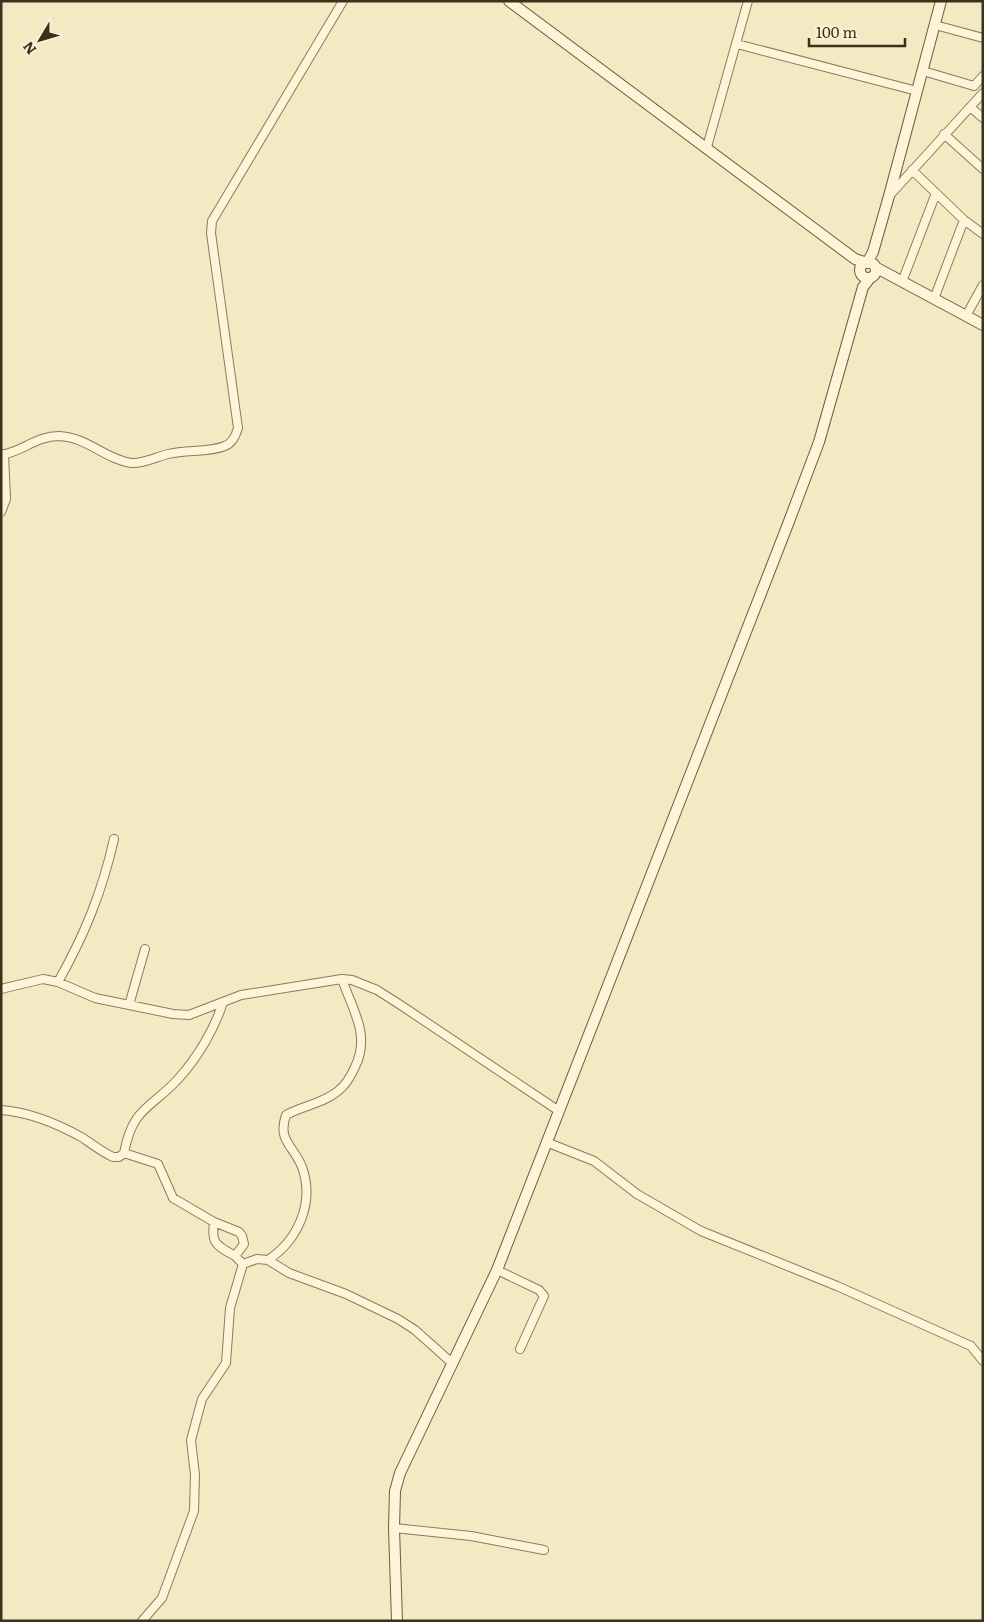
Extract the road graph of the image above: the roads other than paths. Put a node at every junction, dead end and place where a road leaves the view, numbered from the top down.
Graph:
1 (343, 1) edge
2 (509, 1) edge
3 (748, 1) edge
4 (941, 1) edge
5 (935, 24) junction
6 (983, 38) edge
7 (737, 44) junction
8 (923, 71) junction
9 (983, 76) edge
10 (917, 91) junction
11 (983, 93) edge
12 (970, 107) junction
13 (983, 118) edge
14 (944, 134) junction
15 (707, 147) junction
16 (912, 170) junction
17 (983, 170) edge
18 (936, 193) junction
19 (889, 196) junction
20 (964, 220) junction
21 (983, 234) edge
22 (868, 270) junction
23 (902, 282) junction
24 (983, 286) edge
25 (934, 299) junction
26 (966, 316) junction
27 (983, 325) edge
28 (3, 455) edge
29 (1, 512) edge
30 (114, 839) dead end
31 (145, 949) dead end
32 (342, 979) junction
33 (58, 982) junction
34 (1, 989) edge
35 (223, 1002) junction
36 (130, 1005) junction
37 (1, 1110) edge
38 (559, 1111) junction
39 (546, 1142) junction
40 (124, 1153) junction
41 (214, 1222) junction
42 (235, 1256) junction
43 (268, 1260) junction
44 (243, 1264) junction
45 (497, 1270) junction
46 (520, 1349) dead end
47 (983, 1361) edge
48 (452, 1363) junction
49 (394, 1528) junction
50 (544, 1550) dead end
51 (142, 1621) edge
52 (397, 1621) edge

1 - 28 street
2 - 15 main road
3 - 7 street
4 - 5 main road
5 - 6 street
5 - 8 main road
7 - 10 street
7 - 15 street
8 - 9 street
8 - 10 main road
10 - 19 main road
11 - 12 street
12 - 13 street
12 - 14 street
14 - 16 street
14 - 17 street
15 - 22 main road
16 - 18 street
16 - 19 street
18 - 20 street
18 - 23 street
19 - 22 main road
20 - 21 street
20 - 25 street
22 - 23 main road
22 - 38 main road
23 - 25 main road
24 - 26 street
25 - 26 main road
26 - 27 main road
28 - 29 street
30 - 33 street
31 - 36 street
32 - 35 street
32 - 38 street
32 - 43 street
33 - 34 street
33 - 36 street
35 - 36 street
35 - 40 street
37 - 40 street
38 - 39 main road
39 - 45 main road
39 - 47 street
40 - 41 street
41 - 42 street
41 - 42 street
42 - 44 street
43 - 44 street
43 - 48 street
44 - 51 street
45 - 46 street
45 - 48 main road
48 - 49 main road
49 - 50 street
49 - 52 main road

